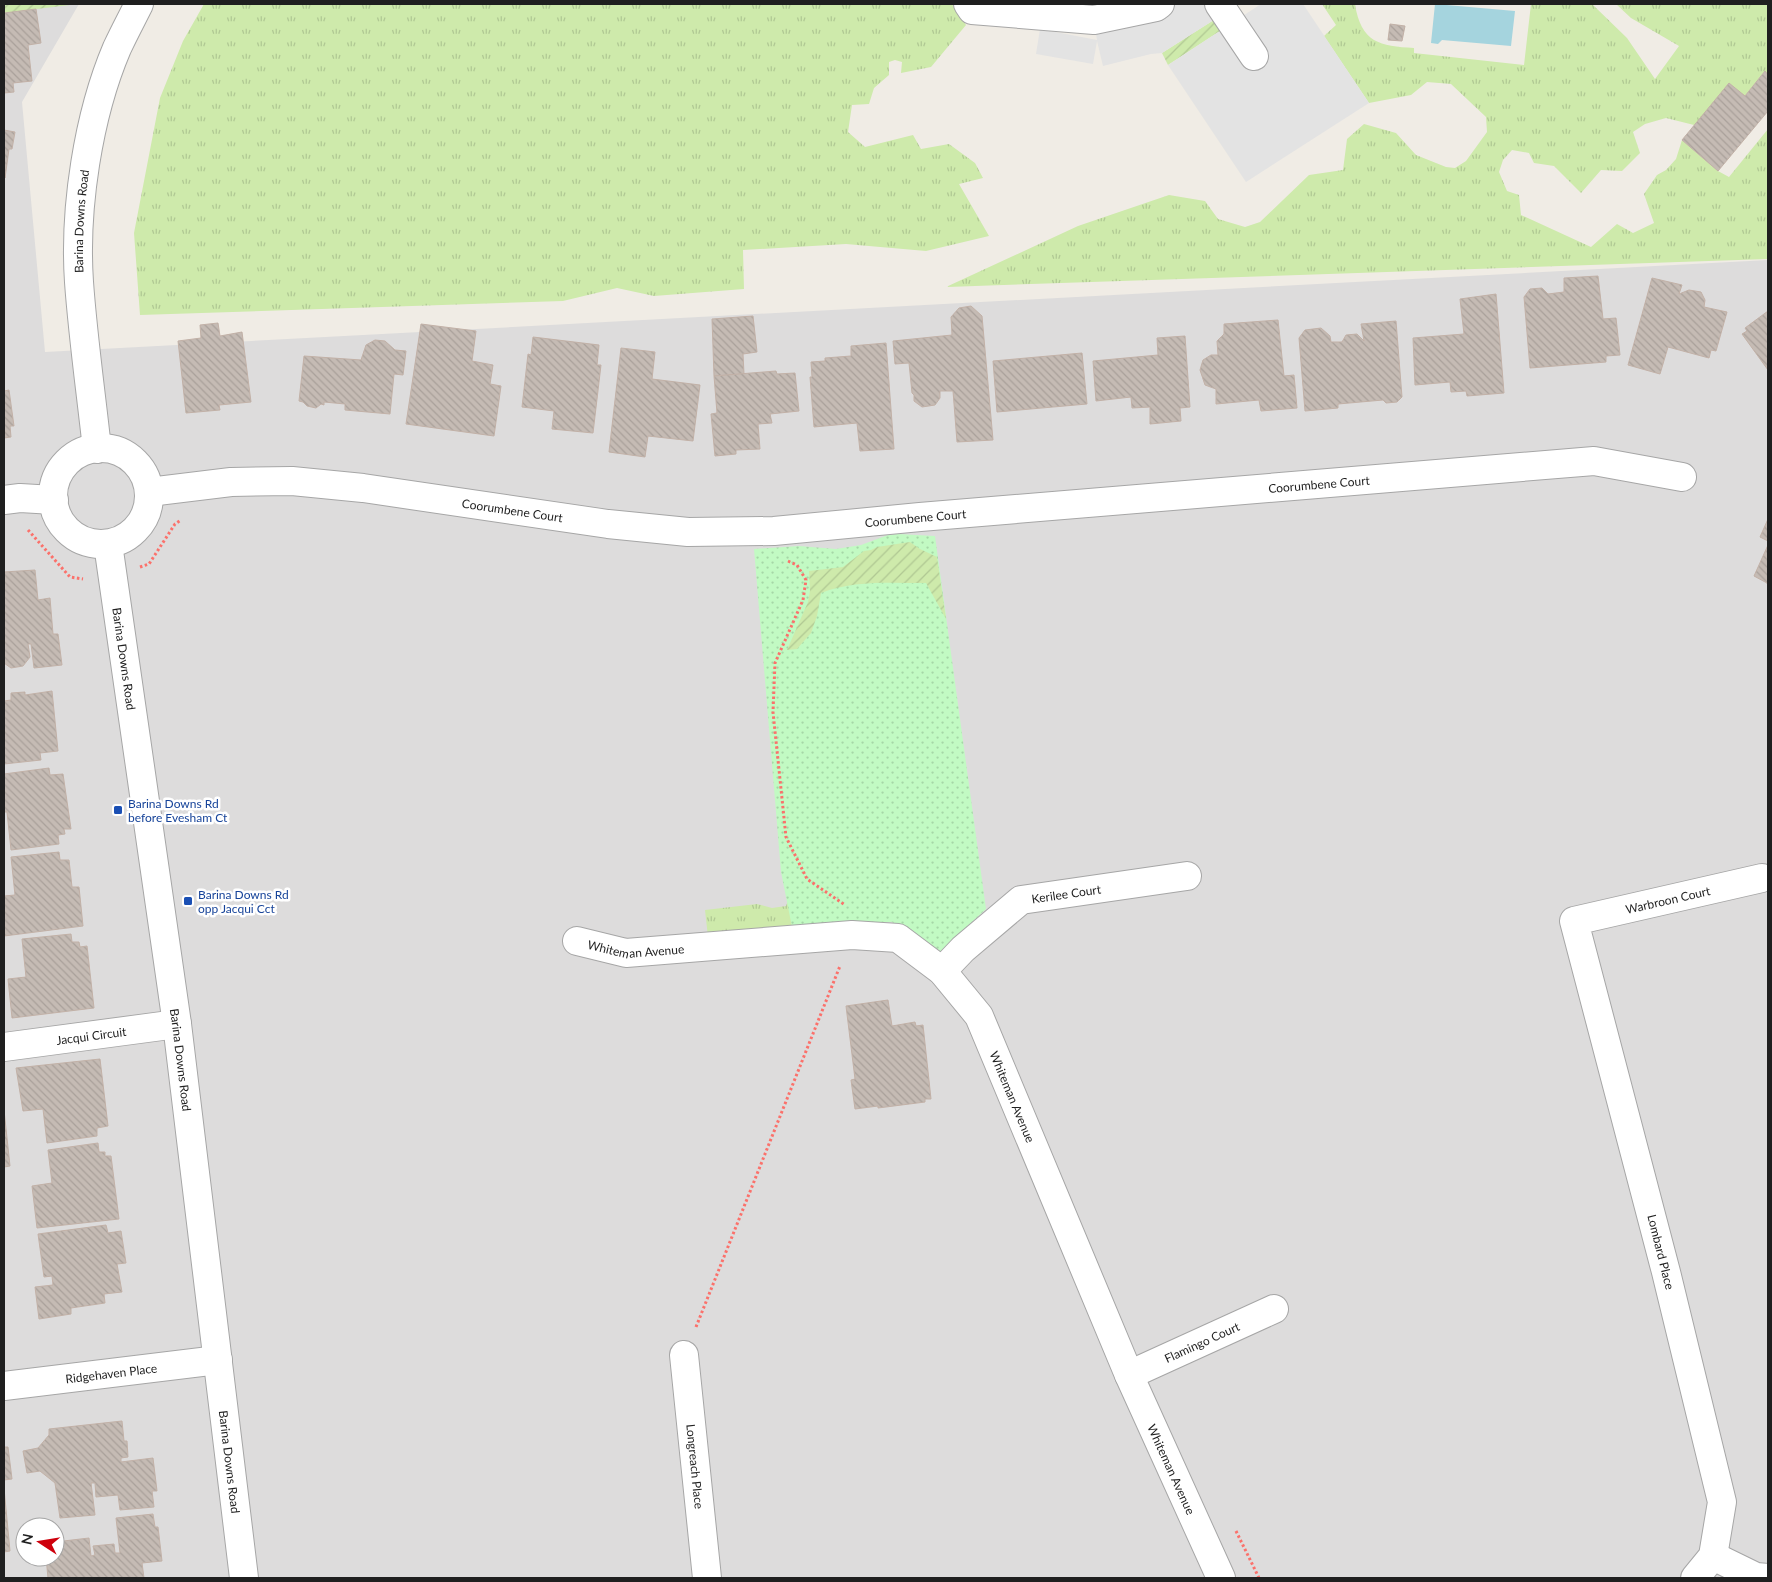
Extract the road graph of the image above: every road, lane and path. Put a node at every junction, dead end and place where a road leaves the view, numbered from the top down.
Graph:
1 (139, 4) edge
2 (968, 4) edge
3 (1160, 4) edge
4 (1219, 4) edge
5 (1015, 8) edge
6 (1254, 56) dead end
7 (97, 449) junction
8 (1682, 477) dead end
9 (149, 492) junction
10 (12, 499) edge
11 (54, 500) junction
12 (182, 519) dead end
13 (108, 544) junction
14 (783, 559) dead end
15 (114, 572) junction
16 (1187, 876) dead end
17 (1762, 878) dead end
18 (846, 906) dead end
19 (1574, 921) joint
20 (852, 935) junction
21 (577, 941) dead end
22 (942, 971) junction
23 (177, 1024) junction
24 (4, 1047) edge
25 (1274, 1309) dead end
26 (684, 1355) joint
27 (218, 1360) junction
28 (1129, 1375) junction
29 (4, 1386) edge
30 (1714, 1556) junction
31 (244, 1578) edge
32 (707, 1578) edge
33 (1220, 1578) edge
34 (1695, 1578) edge
35 (1768, 1578) edge

1 - 7 street, Barina Downs Road
2 - 5 street
3 - 5 street
4 - 6 street
7 - 9 street
7 - 11 street
8 - 9 street, Coorumbene Court
9 - 13 street
10 - 11 street
10 - 15 path
11 - 13 street
12 - 15 path
13 - 15 street, Barina Downs Road
14 - 18 path
15 - 23 street, Barina Downs Road
16 - 22 street, Kerilee Court
17 - 19 street, Warbroon Court
19 - 30 street, Lombard Place
20 - 21 street, Whiteman Avenue
20 - 22 street, Whiteman Avenue
20 - 26 path
22 - 28 street, Whiteman Avenue
23 - 24 street, Jacqui Circuit
23 - 27 street, Barina Downs Road
25 - 28 street, Flamingo Court
26 - 32 street, Longreach Place
27 - 29 street, Ridgehaven Place
27 - 31 street, Barina Downs Road
28 - 33 street, Whiteman Avenue
30 - 34 street
30 - 35 street

